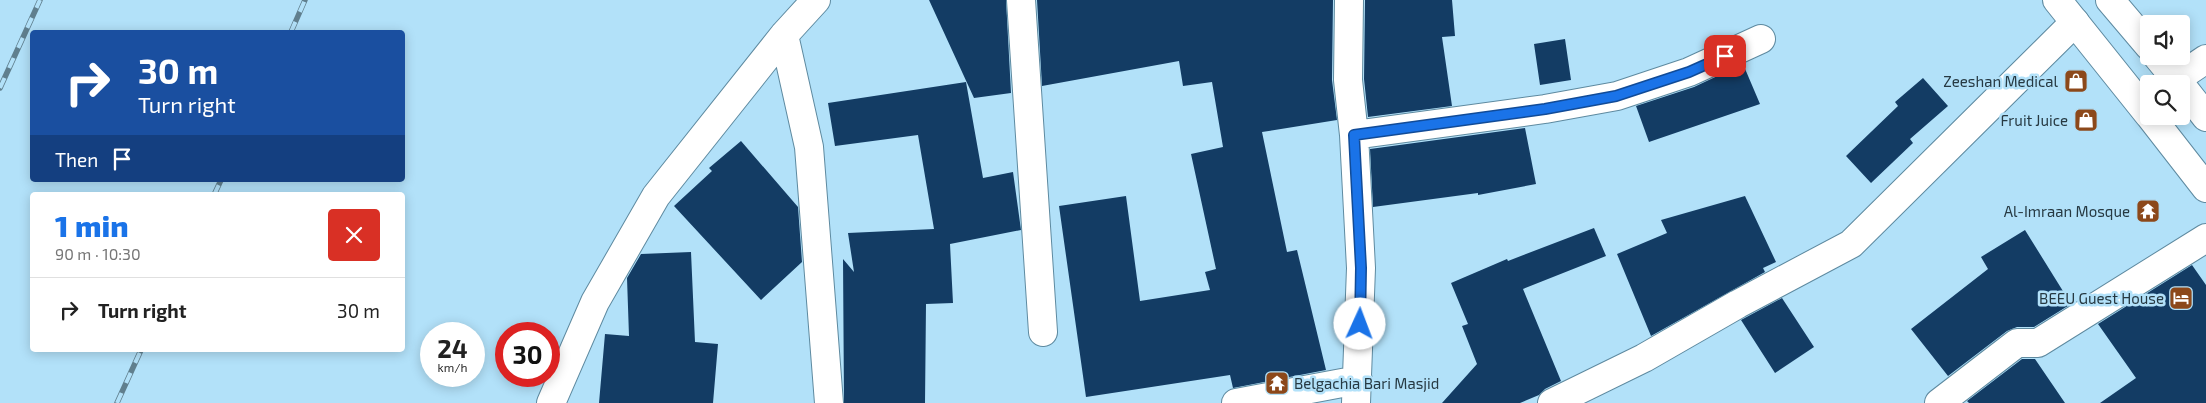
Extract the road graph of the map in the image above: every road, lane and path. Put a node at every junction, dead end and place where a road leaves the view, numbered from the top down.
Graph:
1 (816, 0) edge
2 (1021, 0) edge
3 (1349, 0) edge
4 (2057, 0) edge
5 (2110, 0) edge
6 (2075, 22) junction
7 (784, 35) junction
8 (2140, 35) edge
9 (1761, 40) dead end
10 (2206, 59) edge
11 (2187, 75) edge
12 (2190, 98) edge
13 (2140, 100) edge
14 (2206, 117) edge
15 (2160, 125) edge
16 (1354, 135) junction
17 (2206, 188) edge
18 (2206, 238) edge
19 (1043, 332) dead end
20 (1357, 391) edge
21 (551, 403) edge
22 (829, 403) edge
23 (1236, 403) edge
24 (1552, 403) edge
25 (1939, 403) edge

1 - 7 street
2 - 19 street
3 - 16 street
4 - 6 street
5 - 8 street
6 - 13 street
6 - 24 street
7 - 21 street
7 - 22 street
9 - 16 street
10 - 11 street
12 - 14 street
15 - 17 street
16 - 20 street
18 - 25 street
20 - 23 street

